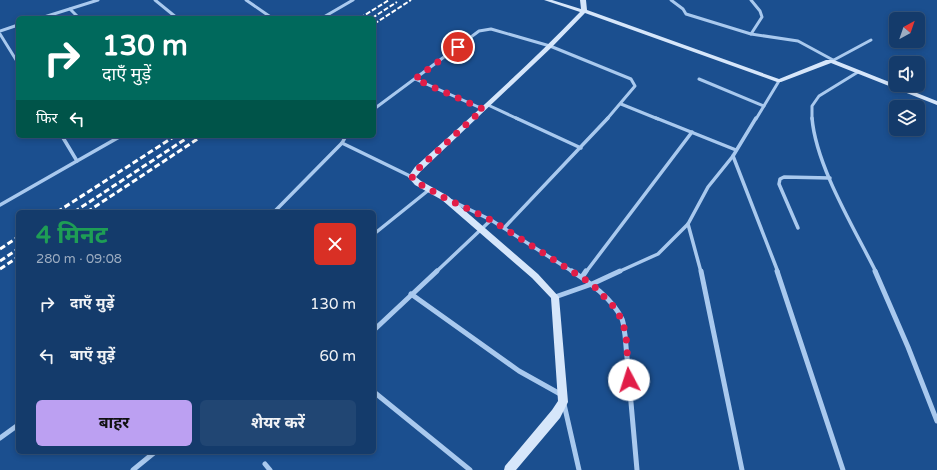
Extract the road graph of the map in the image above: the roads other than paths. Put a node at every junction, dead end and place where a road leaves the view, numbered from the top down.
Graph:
1 (98, 0) edge
2 (156, 0) edge
3 (246, 0) edge
4 (340, 0) edge
5 (353, 0) edge
6 (547, 0) edge
7 (583, 0) edge
8 (671, 0) edge
9 (751, 0) edge
10 (346, 4) junction
11 (70, 9) junction
12 (584, 11) junction
13 (47, 16) edge
14 (77, 16) edge
15 (174, 16) edge
16 (269, 16) edge
17 (325, 16) edge
18 (16, 26) edge
19 (0, 31) edge
20 (0, 34) edge
21 (751, 34) junction
22 (871, 40) dead end
23 (550, 46) junction
24 (16, 60) edge
25 (832, 61) junction
26 (858, 72) junction
27 (415, 79) junction
28 (699, 79) dead end
29 (779, 81) junction
30 (937, 103) edge
31 (621, 104) junction
32 (764, 106) junction
33 (486, 107) junction
34 (376, 108) edge
35 (692, 132) junction
36 (63, 138) edge
37 (117, 138) edge
38 (345, 138) edge
39 (342, 144) junction
40 (581, 148) junction
41 (736, 150) junction
42 (733, 156) junction
43 (77, 161) junction
44 (412, 177) junction
45 (830, 178) junction
46 (430, 189) junction
47 (445, 198) junction
48 (0, 205) edge
49 (276, 210) edge
50 (491, 220) junction
51 (688, 224) junction
52 (481, 228) junction
53 (504, 228) junction
54 (798, 228) dead end
55 (376, 232) edge
56 (582, 277) junction
57 (592, 284) junction
58 (411, 294) junction
59 (555, 297) junction
60 (376, 328) edge
61 (376, 394) edge
62 (563, 398) junction
63 (937, 421) edge
64 (16, 426) edge
65 (0, 438) edge
66 (153, 454) edge
67 (265, 464) dead end
68 (133, 470) edge
69 (270, 470) edge
70 (470, 470) edge
71 (509, 470) edge
72 (579, 470) edge
73 (637, 470) edge
74 (742, 470) edge
75 (843, 470) edge

1 - 11 street
2 - 15 street
3 - 16 street
4 - 10 street
5 - 10 street
6 - 12 street
7 - 12 street
8 - 21 street
9 - 21 street
10 - 17 street
11 - 13 street
11 - 14 street
12 - 23 street
12 - 29 street
18 - 19 street
20 - 24 street
21 - 25 street
22 - 25 street
23 - 27 street
23 - 31 street
23 - 33 street
25 - 26 street
25 - 29 street
26 - 30 street
26 - 45 street
27 - 33 street
27 - 34 street
28 - 32 street
29 - 32 street
31 - 35 street
31 - 40 street
32 - 41 street
33 - 40 street
33 - 44 street
35 - 41 street
35 - 56 street
36 - 43 street
37 - 43 street
38 - 39 street
39 - 44 street
39 - 49 street
40 - 53 street
41 - 42 street
42 - 51 street
42 - 75 street
43 - 48 street
44 - 46 street
45 - 54 street
45 - 63 street
46 - 47 street
46 - 55 street
47 - 50 street
47 - 52 street
50 - 52 street
50 - 53 street
51 - 57 street
51 - 74 street
52 - 58 street
52 - 59 street
53 - 56 street
56 - 57 street
57 - 59 street
57 - 73 street
58 - 60 street
58 - 62 street
59 - 62 street
61 - 70 street
62 - 71 street
62 - 72 street
64 - 65 street
66 - 68 street
67 - 69 street

